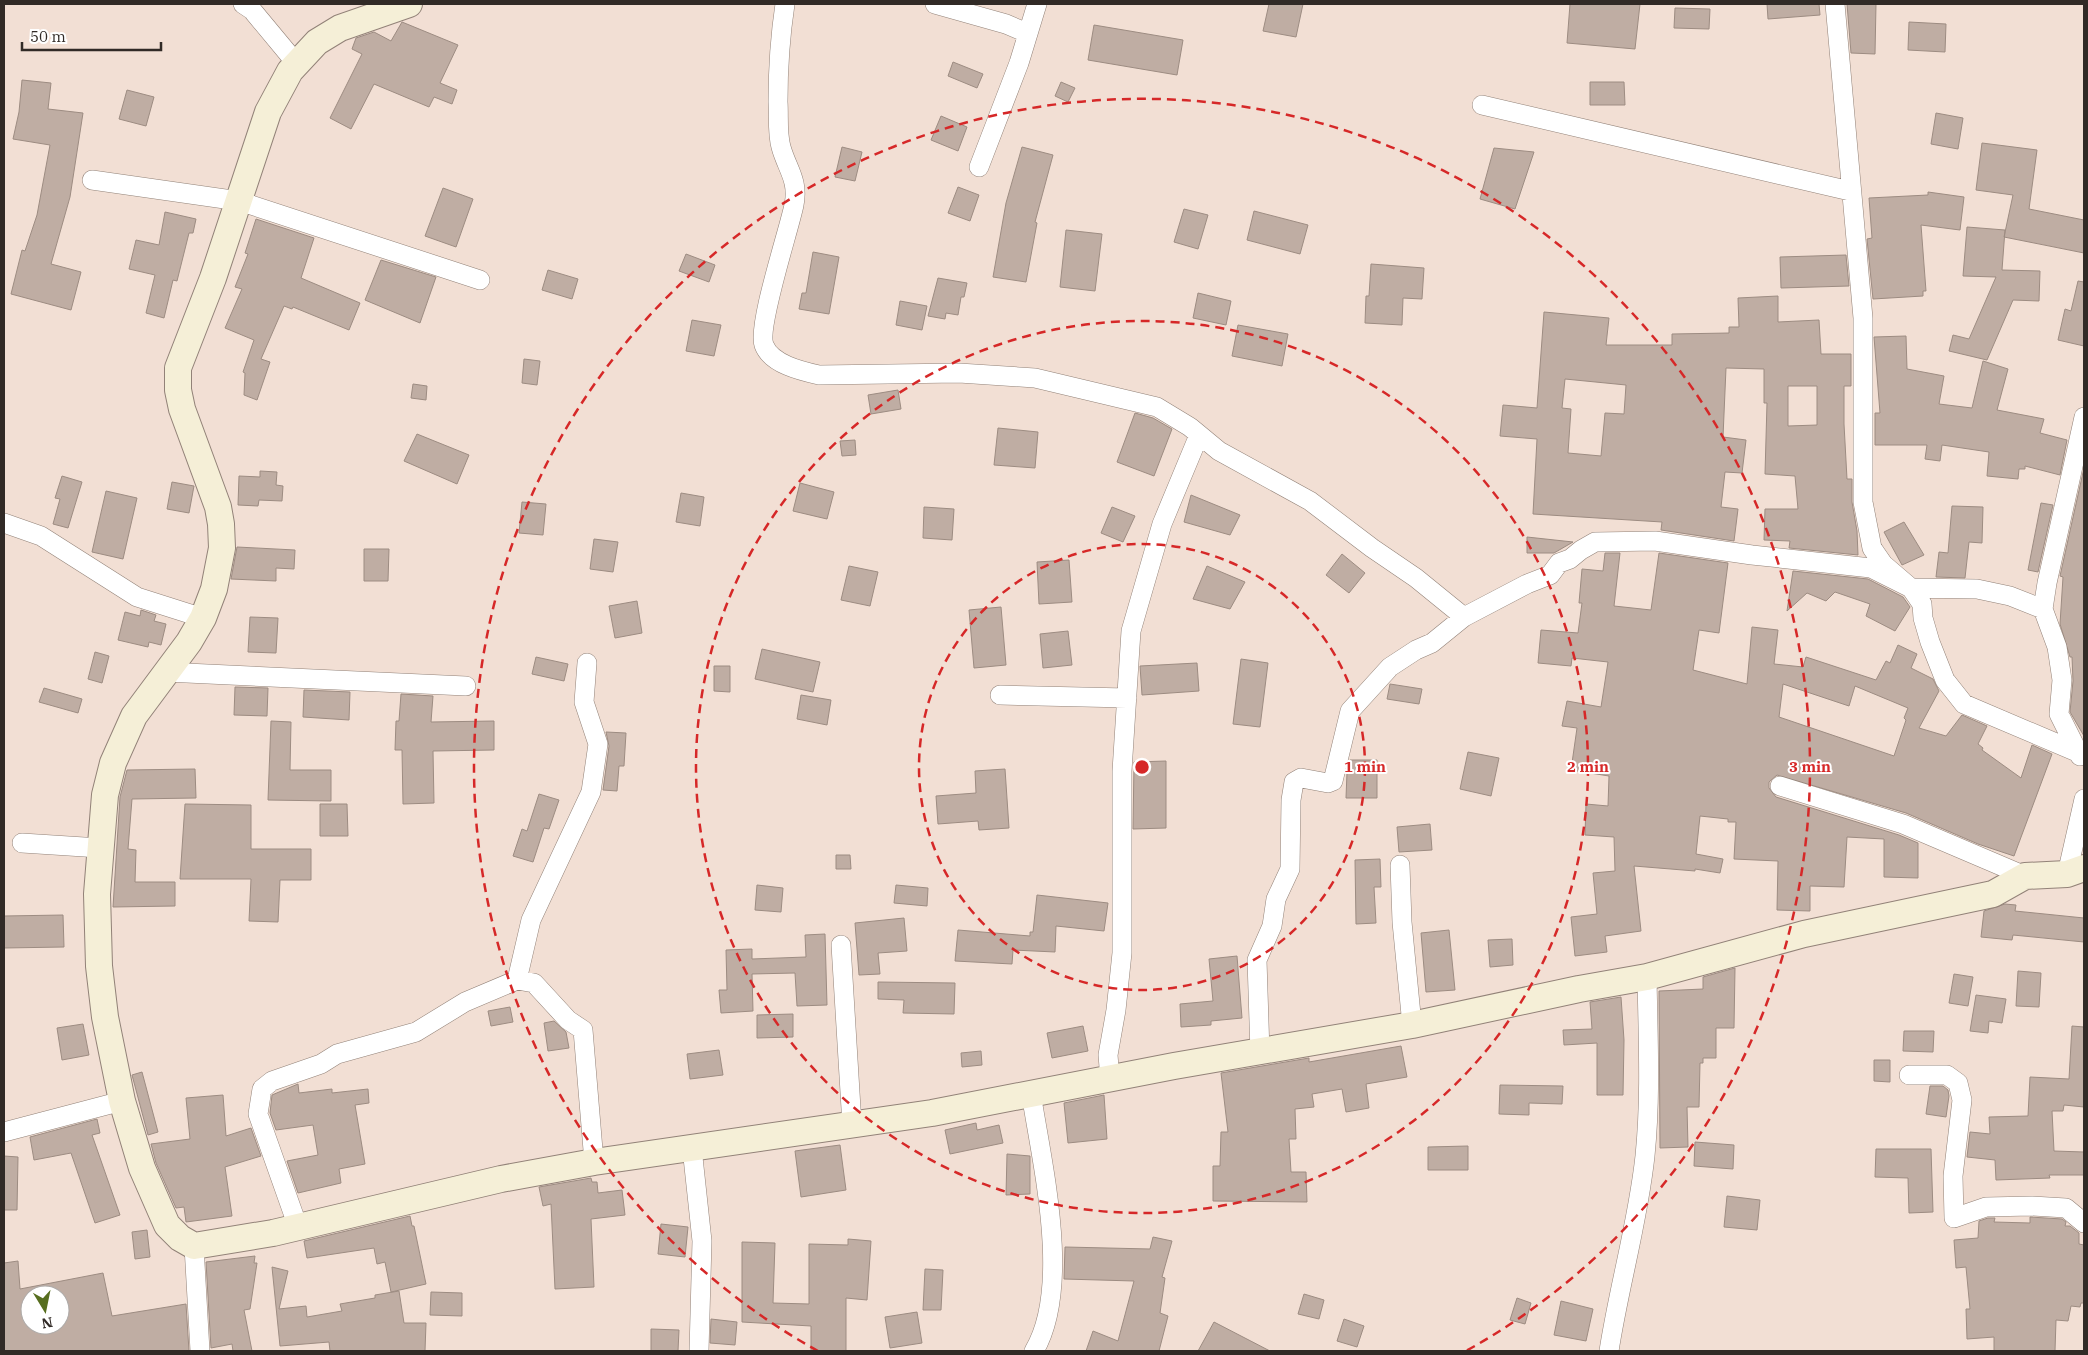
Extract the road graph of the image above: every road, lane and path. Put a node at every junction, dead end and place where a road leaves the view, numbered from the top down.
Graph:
1 (243, 4) edge
2 (410, 4) edge
3 (785, 4) edge
4 (935, 4) edge
5 (1037, 4) edge
6 (1835, 4) edge
7 (1027, 33) junction
8 (296, 63) junction
9 (1482, 105) dead end
10 (979, 167) dead end
11 (92, 180) dead end
12 (1850, 190) junction
13 (239, 201) junction
14 (480, 280) dead end
15 (2084, 417) edge
16 (1199, 435) junction
17 (4, 524) edge
18 (1911, 588) junction
19 (2044, 609) junction
20 (1464, 617) junction
21 (203, 618) junction
22 (587, 663) dead end
23 (165, 672) junction
24 (466, 686) dead end
25 (1000, 695) dead end
26 (1126, 698) junction
27 (2081, 756) edge
28 (1780, 786) dead end
29 (2084, 800) edge
30 (22, 843) dead end
31 (100, 848) junction
32 (1400, 865) dead end
33 (2076, 871) edge
34 (2025, 876) junction
35 (840, 945) dead end
36 (1647, 977) junction
37 (517, 980) junction
38 (1412, 1025) junction
39 (1260, 1053) junction
40 (1909, 1075) dead end
41 (1110, 1079) junction
42 (1031, 1093) junction
43 (122, 1101) junction
44 (852, 1125) junction
45 (4, 1132) edge
46 (692, 1148) junction
47 (594, 1162) junction
48 (2084, 1223) edge
49 (298, 1227) junction
50 (194, 1246) junction
51 (200, 1351) edge
52 (699, 1351) edge
53 (1034, 1351) edge
54 (1609, 1351) edge

1 - 8 street
2 - 8 street
3 - 16 street
4 - 7 street
5 - 7 street
6 - 12 street
7 - 10 street
8 - 13 street
9 - 12 street
11 - 13 street
12 - 18 street
13 - 14 street
13 - 21 street
15 - 19 street
16 - 20 street
16 - 26 street
17 - 21 street
18 - 19 street
18 - 20 street
18 - 27 street
19 - 27 street
20 - 39 street
21 - 23 street
22 - 37 street
23 - 24 street
23 - 31 street
25 - 26 street
26 - 41 street
28 - 34 street
29 - 33 street
30 - 31 street
31 - 43 street
32 - 38 street
33 - 34 street
34 - 36 street
35 - 44 street
36 - 38 street
36 - 54 street
37 - 47 street
37 - 49 street
38 - 39 street
39 - 41 street
40 - 48 street
41 - 42 street
42 - 44 street
42 - 53 street
43 - 45 street
43 - 50 street
44 - 46 street
46 - 47 street
46 - 52 street
47 - 49 street
49 - 50 street
50 - 51 street

